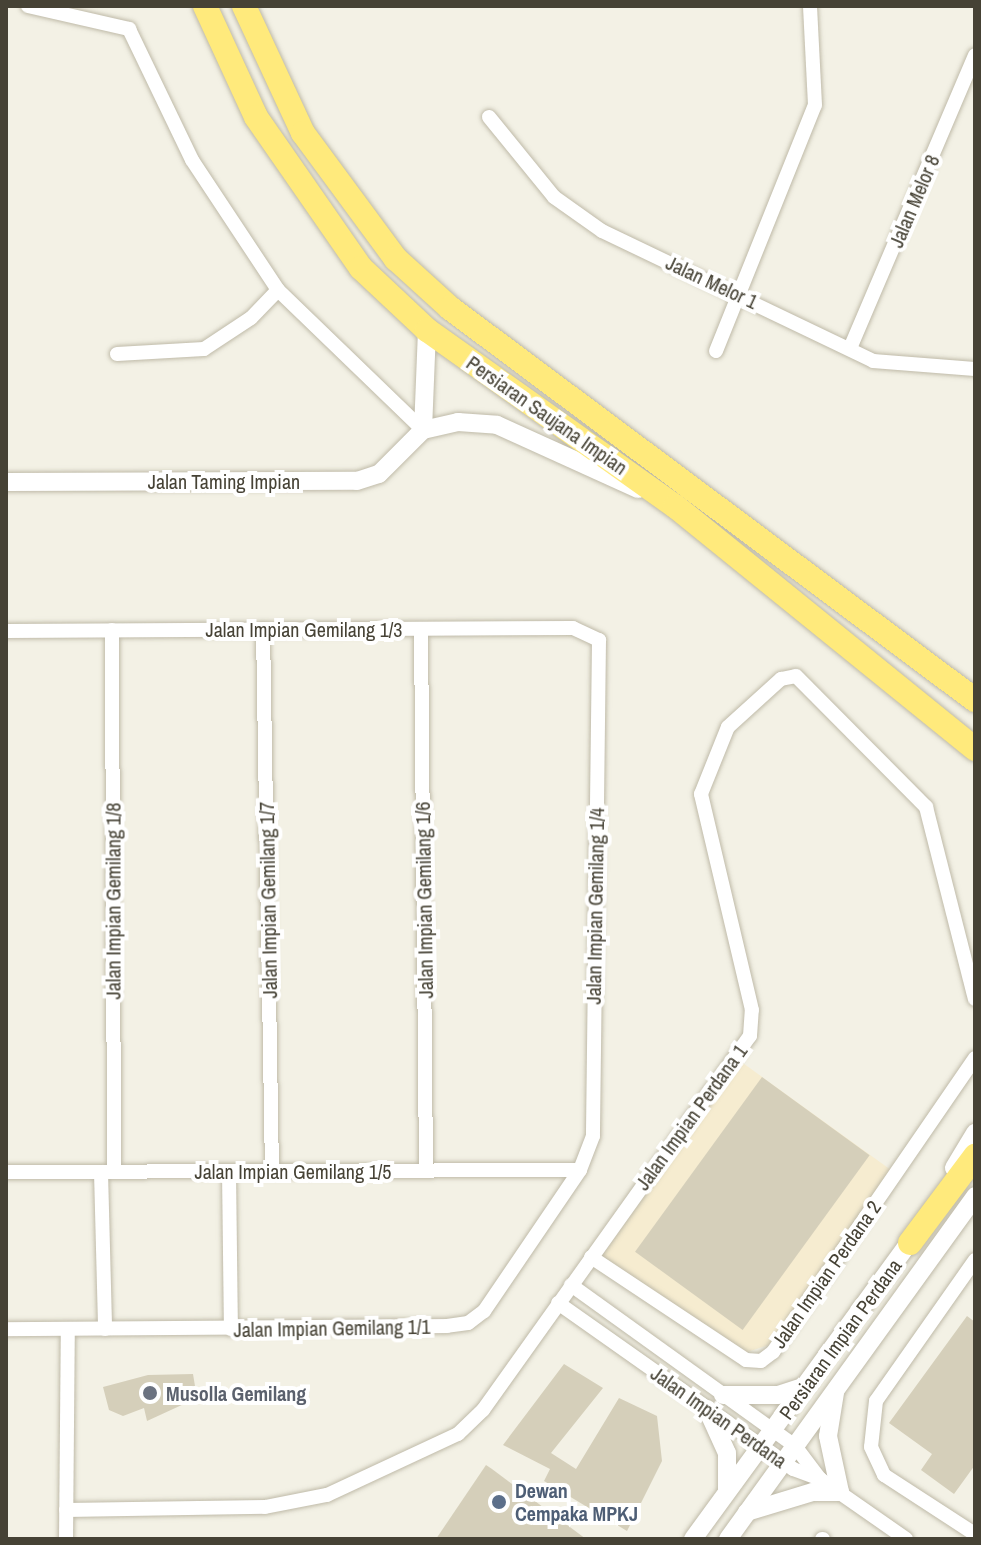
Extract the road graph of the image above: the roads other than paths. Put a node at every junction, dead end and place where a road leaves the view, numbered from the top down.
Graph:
1 (28, 6) edge
2 (205, 6) edge
3 (244, 6) edge
4 (810, 6) edge
5 (975, 55) edge
6 (489, 117) dead end
7 (278, 290) junction
8 (740, 295) junction
9 (427, 330) junction
10 (851, 346) junction
11 (716, 351) dead end
12 (117, 354) dead end
13 (975, 369) edge
14 (423, 430) junction
15 (6, 482) edge
16 (675, 506) junction
17 (263, 629) junction
18 (421, 629) junction
19 (112, 630) junction
20 (6, 631) edge
21 (599, 640) joint
22 (970, 699) edge
23 (971, 747) edge
24 (975, 999) edge
25 (975, 1058) edge
26 (975, 1133) edge
27 (975, 1156) edge
28 (426, 1170) junction
29 (580, 1170) junction
30 (229, 1171) junction
31 (272, 1171) junction
32 (6, 1172) edge
33 (107, 1172) junction
34 (975, 1196) edge
35 (910, 1243) junction
36 (591, 1257) junction
37 (975, 1260) edge
38 (571, 1285) junction
39 (558, 1303) junction
40 (6, 1329) edge
41 (68, 1329) junction
42 (105, 1329) junction
43 (231, 1329) junction
44 (806, 1386) junction
45 (835, 1390) junction
46 (723, 1395) junction
47 (707, 1409) junction
48 (774, 1430) junction
49 (795, 1446) junction
50 (761, 1447) junction
51 (783, 1463) junction
52 (820, 1479) junction
53 (840, 1492) junction
54 (727, 1494) junction
55 (66, 1510) junction
56 (747, 1512) junction
57 (975, 1534) edge
58 (66, 1539) edge
59 (693, 1539) edge
60 (728, 1539) edge
61 (906, 1539) edge

1 - 7 street
2 - 9 highway, Persiaran Saujana Impian
3 - 22 highway, Persiaran Saujana Impian
4 - 8 street
5 - 10 street, Jalan Melor 8
6 - 8 street, Jalan Melor 1
7 - 12 street
7 - 14 street
8 - 10 street, Jalan Melor 1
8 - 11 street
9 - 14 street
9 - 16 highway, Persiaran Saujana Impian
10 - 13 street, Jalan Melor 1
14 - 15 street, Jalan Taming Impian
14 - 16 street
16 - 23 highway, Persiaran Saujana Impian
17 - 18 street, Jalan Impian Gemilang 1/3
17 - 19 street, Jalan Impian Gemilang 1/3
17 - 31 street, Jalan Impian Gemilang 1/7
18 - 21 street, Jalan Impian Gemilang 1/3
18 - 28 street, Jalan Impian Gemilang 1/6
19 - 20 street, Jalan Impian Gemilang 1/3
19 - 33 street, Jalan Impian Gemilang 1/8
21 - 29 street, Jalan Impian Gemilang 1/4
24 - 36 street, Jalan Impian Perdana 1
25 - 36 street, Jalan Impian Perdana 2
26 - 35 street, Persiaran Impian Perdana
27 - 35 highway
28 - 29 street, Jalan Impian Gemilang 1/5
28 - 31 street, Jalan Impian Gemilang 1/5
29 - 43 street, Jalan Impian Gemilang 1/1
30 - 31 street, Jalan Impian Gemilang 1/5
30 - 33 street, Jalan Impian Gemilang 1/5
30 - 43 street
32 - 33 street, Jalan Impian Gemilang 1/5
33 - 42 street, Jalan Impian Gemilang 1/8
34 - 45 street, Persiaran Impian Perdana
35 - 44 street, Persiaran Impian Perdana
36 - 38 street, Jalan Impian Perdana 1
37 - 57 street
38 - 39 street, Jalan Impian Perdana 1
38 - 46 street, Jalan Impian Perdana
39 - 47 street, Jalan Impian Perdana
39 - 55 street, Jalan Impian Perdana 1
40 - 41 street, Jalan Impian Gemilang 1/1
41 - 42 street, Jalan Impian Gemilang 1/1
41 - 55 street
42 - 43 street, Jalan Impian Gemilang 1/1
44 - 46 street
44 - 48 street, Persiaran Impian Perdana
45 - 49 street, Persiaran Impian Perdana
45 - 53 street
46 - 48 street, Jalan Impian Perdana
47 - 50 street, Jalan Impian Perdana
47 - 54 street
48 - 49 street, Jalan Impian Perdana
48 - 50 street, Persiaran Impian Perdana
49 - 51 street, Persiaran Impian Perdana
49 - 52 street, Jalan Impian Perdana
50 - 51 street, Jalan Impian Perdana
50 - 54 street, Persiaran Impian Perdana
51 - 52 street, Jalan Impian Perdana
51 - 56 street, Persiaran Impian Perdana
52 - 53 street
53 - 56 street
53 - 61 street
54 - 59 street, Persiaran Impian Perdana
55 - 58 street
56 - 60 street, Persiaran Impian Perdana

